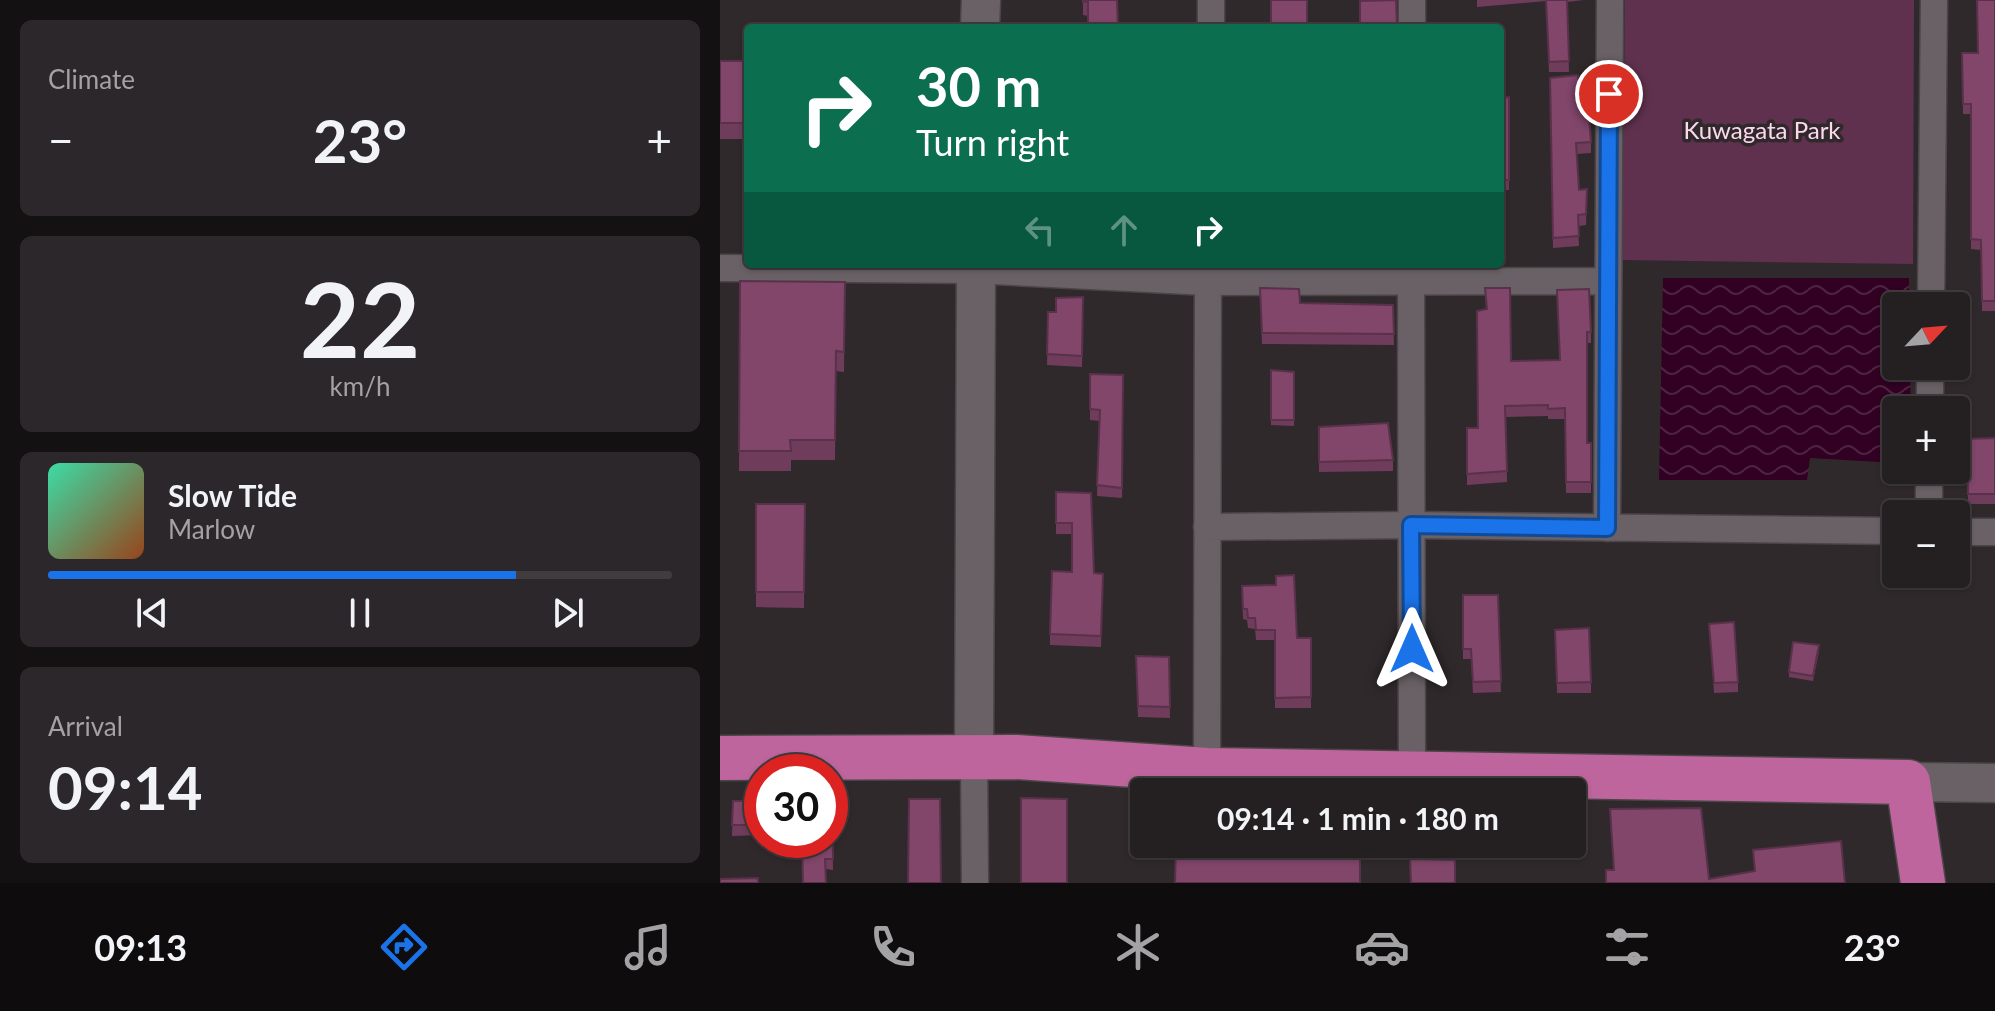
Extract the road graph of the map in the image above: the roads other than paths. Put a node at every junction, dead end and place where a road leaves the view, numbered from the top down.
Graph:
1 (981, 0) edge
2 (1211, 0) edge
3 (1412, 0) edge
4 (1610, 0) edge
5 (1934, 0) edge
6 (980, 24) edge
7 (1211, 24) edge
8 (1412, 24) edge
9 (720, 268) edge
10 (744, 268) edge
11 (976, 268) edge
12 (1015, 268) edge
13 (1208, 273) edge
14 (1411, 273) edge
15 (1606, 281) junction
16 (1931, 292) edge
17 (1411, 525) junction
18 (1207, 527) junction
19 (1607, 528) junction
20 (1882, 531) edge
21 (1970, 532) edge
22 (1995, 532) edge
23 (974, 757) junction
24 (720, 758) edge
25 (1207, 770) junction
26 (1412, 774) junction
27 (1908, 782) junction
28 (1995, 783) edge
29 (975, 883) edge
30 (1923, 883) edge

1 - 6 street
2 - 7 street
3 - 8 street
4 - 15 street
5 - 16 street
9 - 10 street
11 - 23 street
12 - 13 street
13 - 14 street
13 - 18 street
14 - 15 street
14 - 17 street
15 - 19 street
17 - 18 street
17 - 19 street
17 - 26 street
18 - 25 street
19 - 20 street
21 - 22 street
23 - 24 highway
23 - 25 highway
23 - 29 street
25 - 26 highway
26 - 27 highway
27 - 28 street
27 - 30 highway

